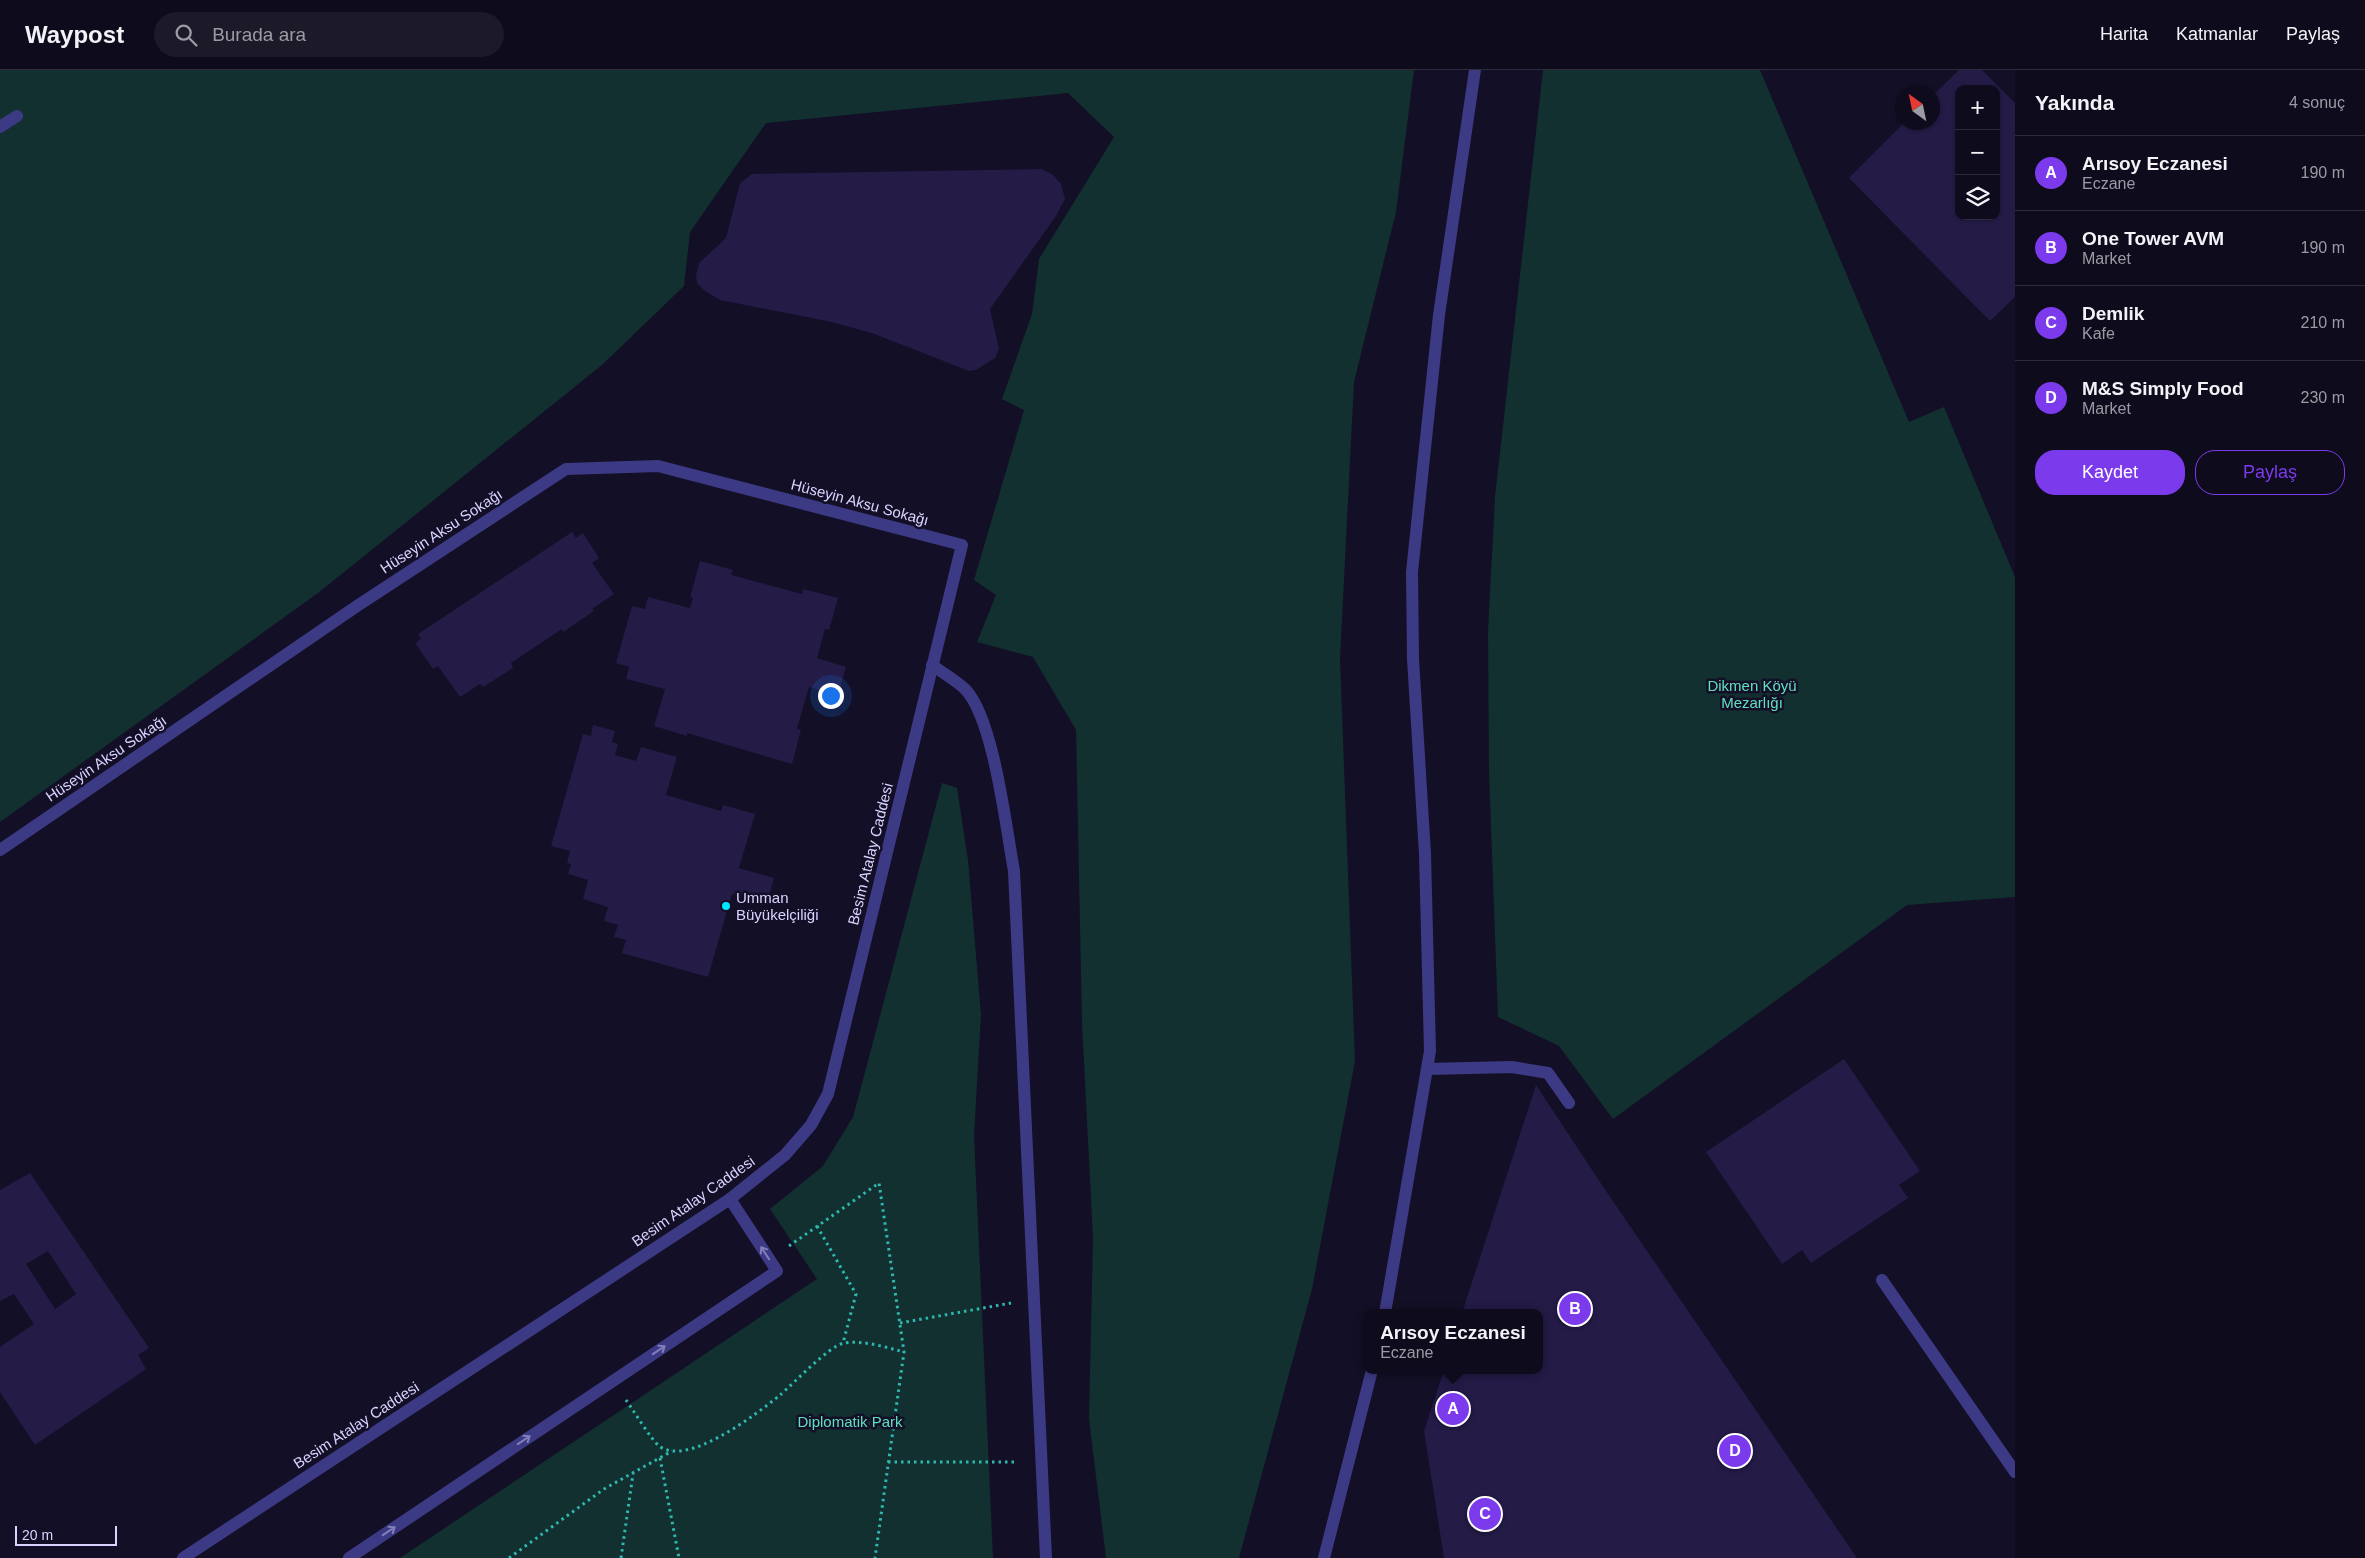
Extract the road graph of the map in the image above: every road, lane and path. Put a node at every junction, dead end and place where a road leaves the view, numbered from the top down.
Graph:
1 (1474, 70) edge
2 (17, 116) dead end
3 (0, 127) edge
4 (962, 545) joint
5 (932, 665) junction
6 (0, 850) edge
7 (1427, 1069) junction
8 (1569, 1103) dead end
9 (730, 1199) junction
10 (817, 1226) junction
11 (769, 1259) junction
12 (1882, 1280) dead end
13 (1034, 1299) junction
14 (1386, 1309) edge
15 (900, 1323) junction
16 (843, 1343) junction
17 (904, 1352) junction
18 (1371, 1374) edge
19 (612, 1381) junction
20 (672, 1451) junction
21 (660, 1458) junction
22 (888, 1462) junction
23 (1041, 1462) junction
24 (2015, 1472) edge
25 (633, 1474) junction
26 (183, 1558) edge
27 (349, 1558) edge
28 (509, 1558) edge
29 (621, 1558) edge
30 (680, 1558) edge
31 (875, 1558) edge
32 (1046, 1558) edge
33 (1324, 1558) edge

1 - 7 street
2 - 3 street
4 - 5 street, Besim Atalay Caddesi
4 - 6 street, Hüseyin Aksu Sokağı
5 - 9 street, Besim Atalay Caddesi
5 - 13 street
7 - 8 street
7 - 14 street
11 -> 9 street
9 - 26 street, Besim Atalay Caddesi
10 - 11 path
10 - 15 path
10 - 16 path
19 -> 11 street
12 - 24 street
13 - 15 path
13 - 23 street
15 - 17 path
16 - 17 path
16 - 20 path
17 - 22 path
18 - 33 street
19 - 20 path
27 -> 19 street
20 - 21 path
21 - 25 path
21 - 30 path
22 - 23 path
22 - 31 path
23 - 32 street
25 - 28 path
25 - 29 path

